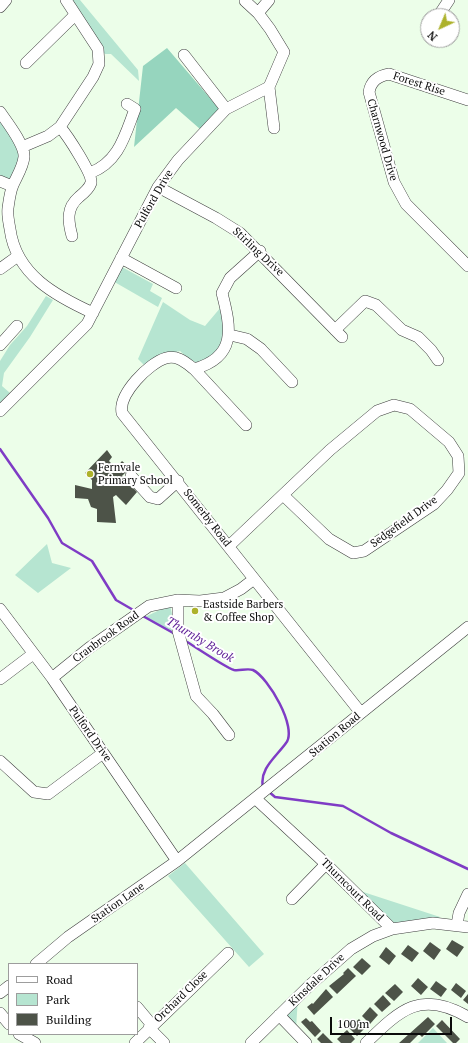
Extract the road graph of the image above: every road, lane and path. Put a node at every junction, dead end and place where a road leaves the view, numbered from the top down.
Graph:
1 (6, 0) edge
2 (66, 0) edge
3 (245, 1) edge
4 (268, 1) edge
5 (0, 7) edge
6 (258, 13) junction
7 (75, 15) junction
8 (184, 55) dead end
9 (26, 63) dead end
10 (372, 82) joint
11 (269, 87) junction
12 (468, 100) edge
13 (127, 104) dead end
14 (226, 109) junction
15 (1, 115) edge
16 (60, 127) junction
17 (274, 128) dead end
18 (22, 147) junction
19 (90, 178) junction
20 (0, 180) edge
21 (12, 186) junction
22 (158, 187) junction
23 (72, 236) dead end
24 (260, 251) junction
25 (18, 256) junction
26 (121, 258) junction
27 (468, 266) edge
28 (0, 268) edge
29 (176, 288) dead end
30 (93, 313) junction
31 (17, 326) dead end
32 (230, 335) junction
33 (0, 345) edge
34 (438, 360) dead end
35 (194, 369) junction
36 (292, 382) dead end
37 (0, 411) edge
38 (246, 425) dead end
39 (131, 476) dead end
40 (178, 481) junction
41 (283, 495) junction
42 (229, 546) junction
43 (254, 579) junction
44 (178, 600) junction
45 (0, 609) edge
46 (468, 627) edge
47 (33, 654) junction
48 (52, 678) junction
49 (0, 679) edge
50 (361, 714) junction
51 (229, 735) dead end
52 (103, 752) junction
53 (0, 761) edge
54 (256, 799) junction
55 (201, 842) joint
56 (177, 861) junction
57 (326, 864) junction
58 (468, 894) edge
59 (292, 899) dead end
60 (457, 924) junction
61 (468, 927) edge
62 (392, 929) junction
63 (228, 953) dead end
64 (37, 963) edge
65 (8, 987) edge
66 (0, 993) edge
67 (138, 1008) edge
68 (0, 1012) edge
69 (279, 1015) junction
70 (468, 1016) edge
71 (8, 1023) edge
72 (151, 1026) junction
73 (21, 1035) edge
74 (35, 1043) edge
75 (136, 1043) edge
76 (164, 1043) edge
77 (251, 1043) edge
78 (306, 1043) edge
79 (366, 1043) edge

1 - 5 street
2 - 7 street
3 - 6 street
4 - 6 street
6 - 11 street
7 - 9 street
7 - 16 street
8 - 14 street
10 - 12 street, Forest Rise
10 - 27 street, Charnwood Drive
11 - 14 street, Pulford Drive
11 - 17 street
13 - 19 street
14 - 22 street, Pulford Drive
15 - 18 street
16 - 18 street
16 - 19 street
18 - 21 street
19 - 23 street
20 - 21 street
21 - 25 street
22 - 24 street, Stirling Drive
22 - 26 street, Pulford Drive
24 - 32 street
24 - 34 street, Stirling Drive
25 - 28 street
25 - 30 street
26 - 29 street
26 - 30 street, Pulford Drive
30 - 37 street, Pulford Drive
31 - 33 street
32 - 35 street
32 - 36 street
35 - 38 street
35 - 40 street, Somerby Road
39 - 40 street
40 - 42 street, Somerby Road
41 - 41 street, Sedgefield Drive
41 - 42 street, Sedgefield Drive
42 - 43 street, Somerby Road
43 - 44 street, Cranbrook Road
43 - 50 street, Somerby Road
44 - 48 street, Cranbrook Road
44 - 51 street
45 - 47 street, Pulford Drive
46 - 50 street, Station Road
47 - 48 street, Pulford Drive
47 - 49 street
48 - 52 street, Pulford Drive
50 - 54 street, Station Road
52 - 53 street
52 - 56 street, Pulford Drive
54 - 55 street, Station Road
54 - 57 street, Thurncourt Road
55 - 56 street, Station Lane
56 - 64 street, Station Lane
57 - 59 street
57 - 62 street, Thurncourt Road
58 - 60 street
60 - 61 street, Thurncourt Road
60 - 62 street, Thurncourt Road
62 - 69 street, Kinsdale Drive
63 - 72 street, Orchard Close
65 - 66 street
67 - 72 street
68 - 71 street
69 - 77 street, Kinsdale Drive
69 - 78 street
70 - 79 street
72 - 75 street, Orchard Close
72 - 76 street
73 - 74 street

